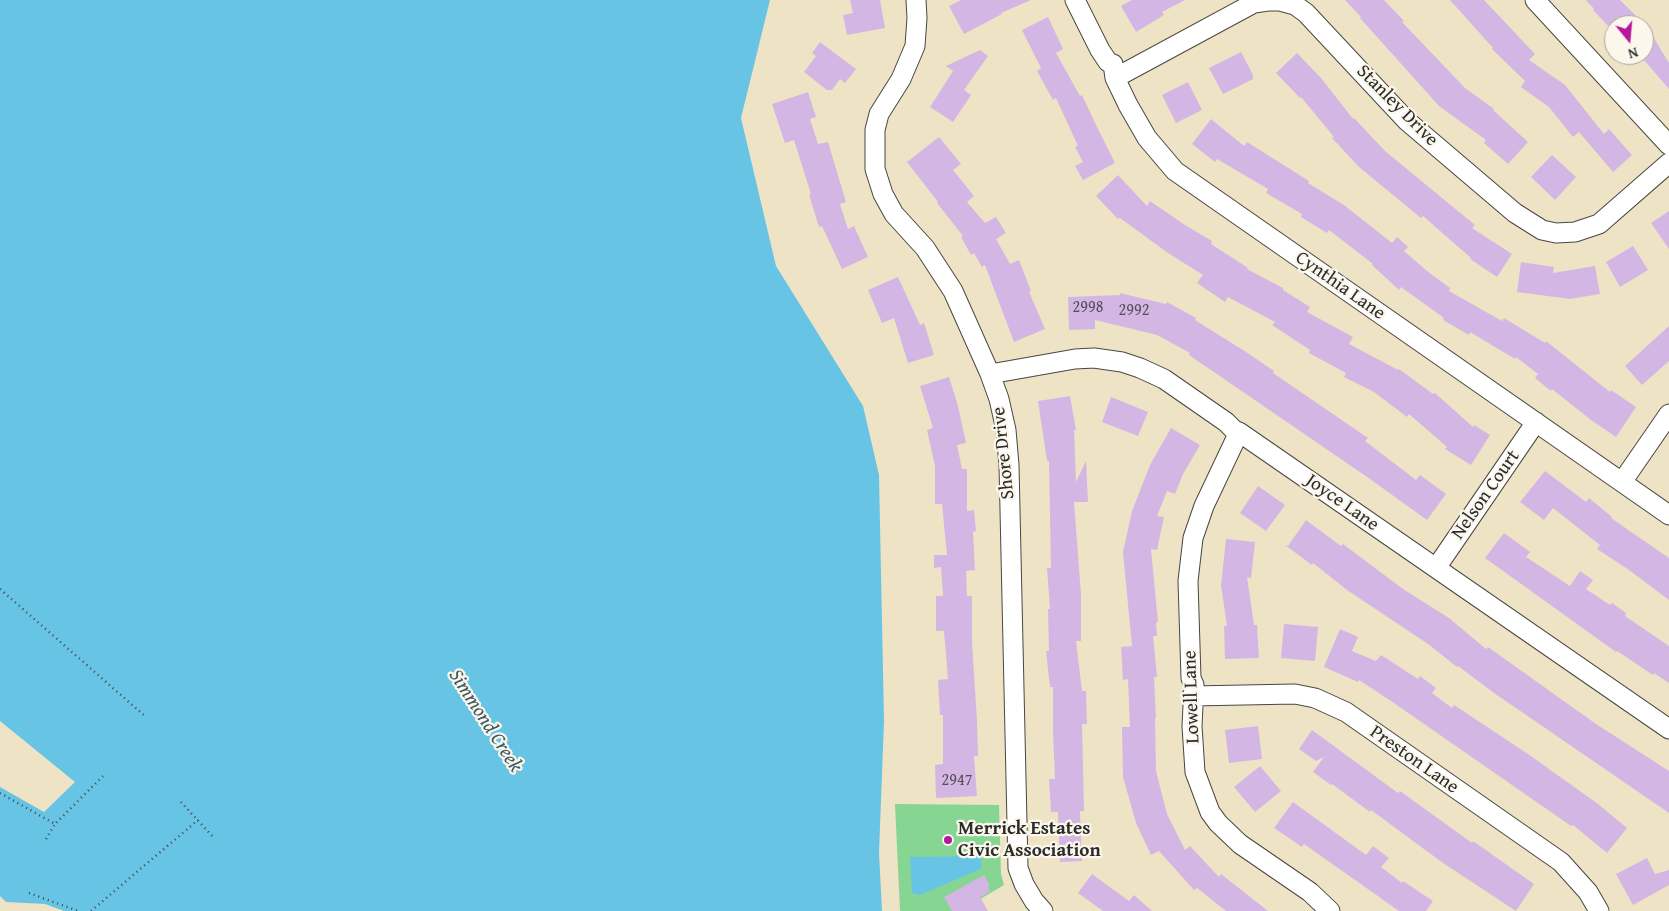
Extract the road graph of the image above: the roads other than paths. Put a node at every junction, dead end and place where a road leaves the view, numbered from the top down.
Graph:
1 (916, 0) edge
2 (1075, 0) edge
3 (1535, 0) edge
4 (1116, 78) junction
5 (1669, 145) edge
6 (1669, 163) edge
7 (990, 374) junction
8 (1669, 414) edge
9 (1536, 422) junction
10 (1239, 432) junction
11 (1622, 482) junction
12 (1669, 515) edge
13 (1436, 568) junction
14 (1192, 696) junction
15 (1669, 729) edge
16 (1044, 911) edge
17 (1330, 911) edge
18 (1599, 911) edge

1 - 7 street, Shore Drive
2 - 4 street, Cynthia Lane
3 - 5 street
4 - 6 street, Stanley Drive
4 - 9 street, Cynthia Lane
7 - 10 street, Joyce Lane
7 - 16 street, Shore Drive
8 - 11 street
9 - 11 street, Cynthia Lane
9 - 13 street, Nelson Court
10 - 13 street, Joyce Lane
10 - 14 street, Lowell Lane
11 - 12 street, Cynthia Lane
13 - 15 street, Joyce Lane
14 - 17 street, Lowell Lane
14 - 18 street, Preston Lane

